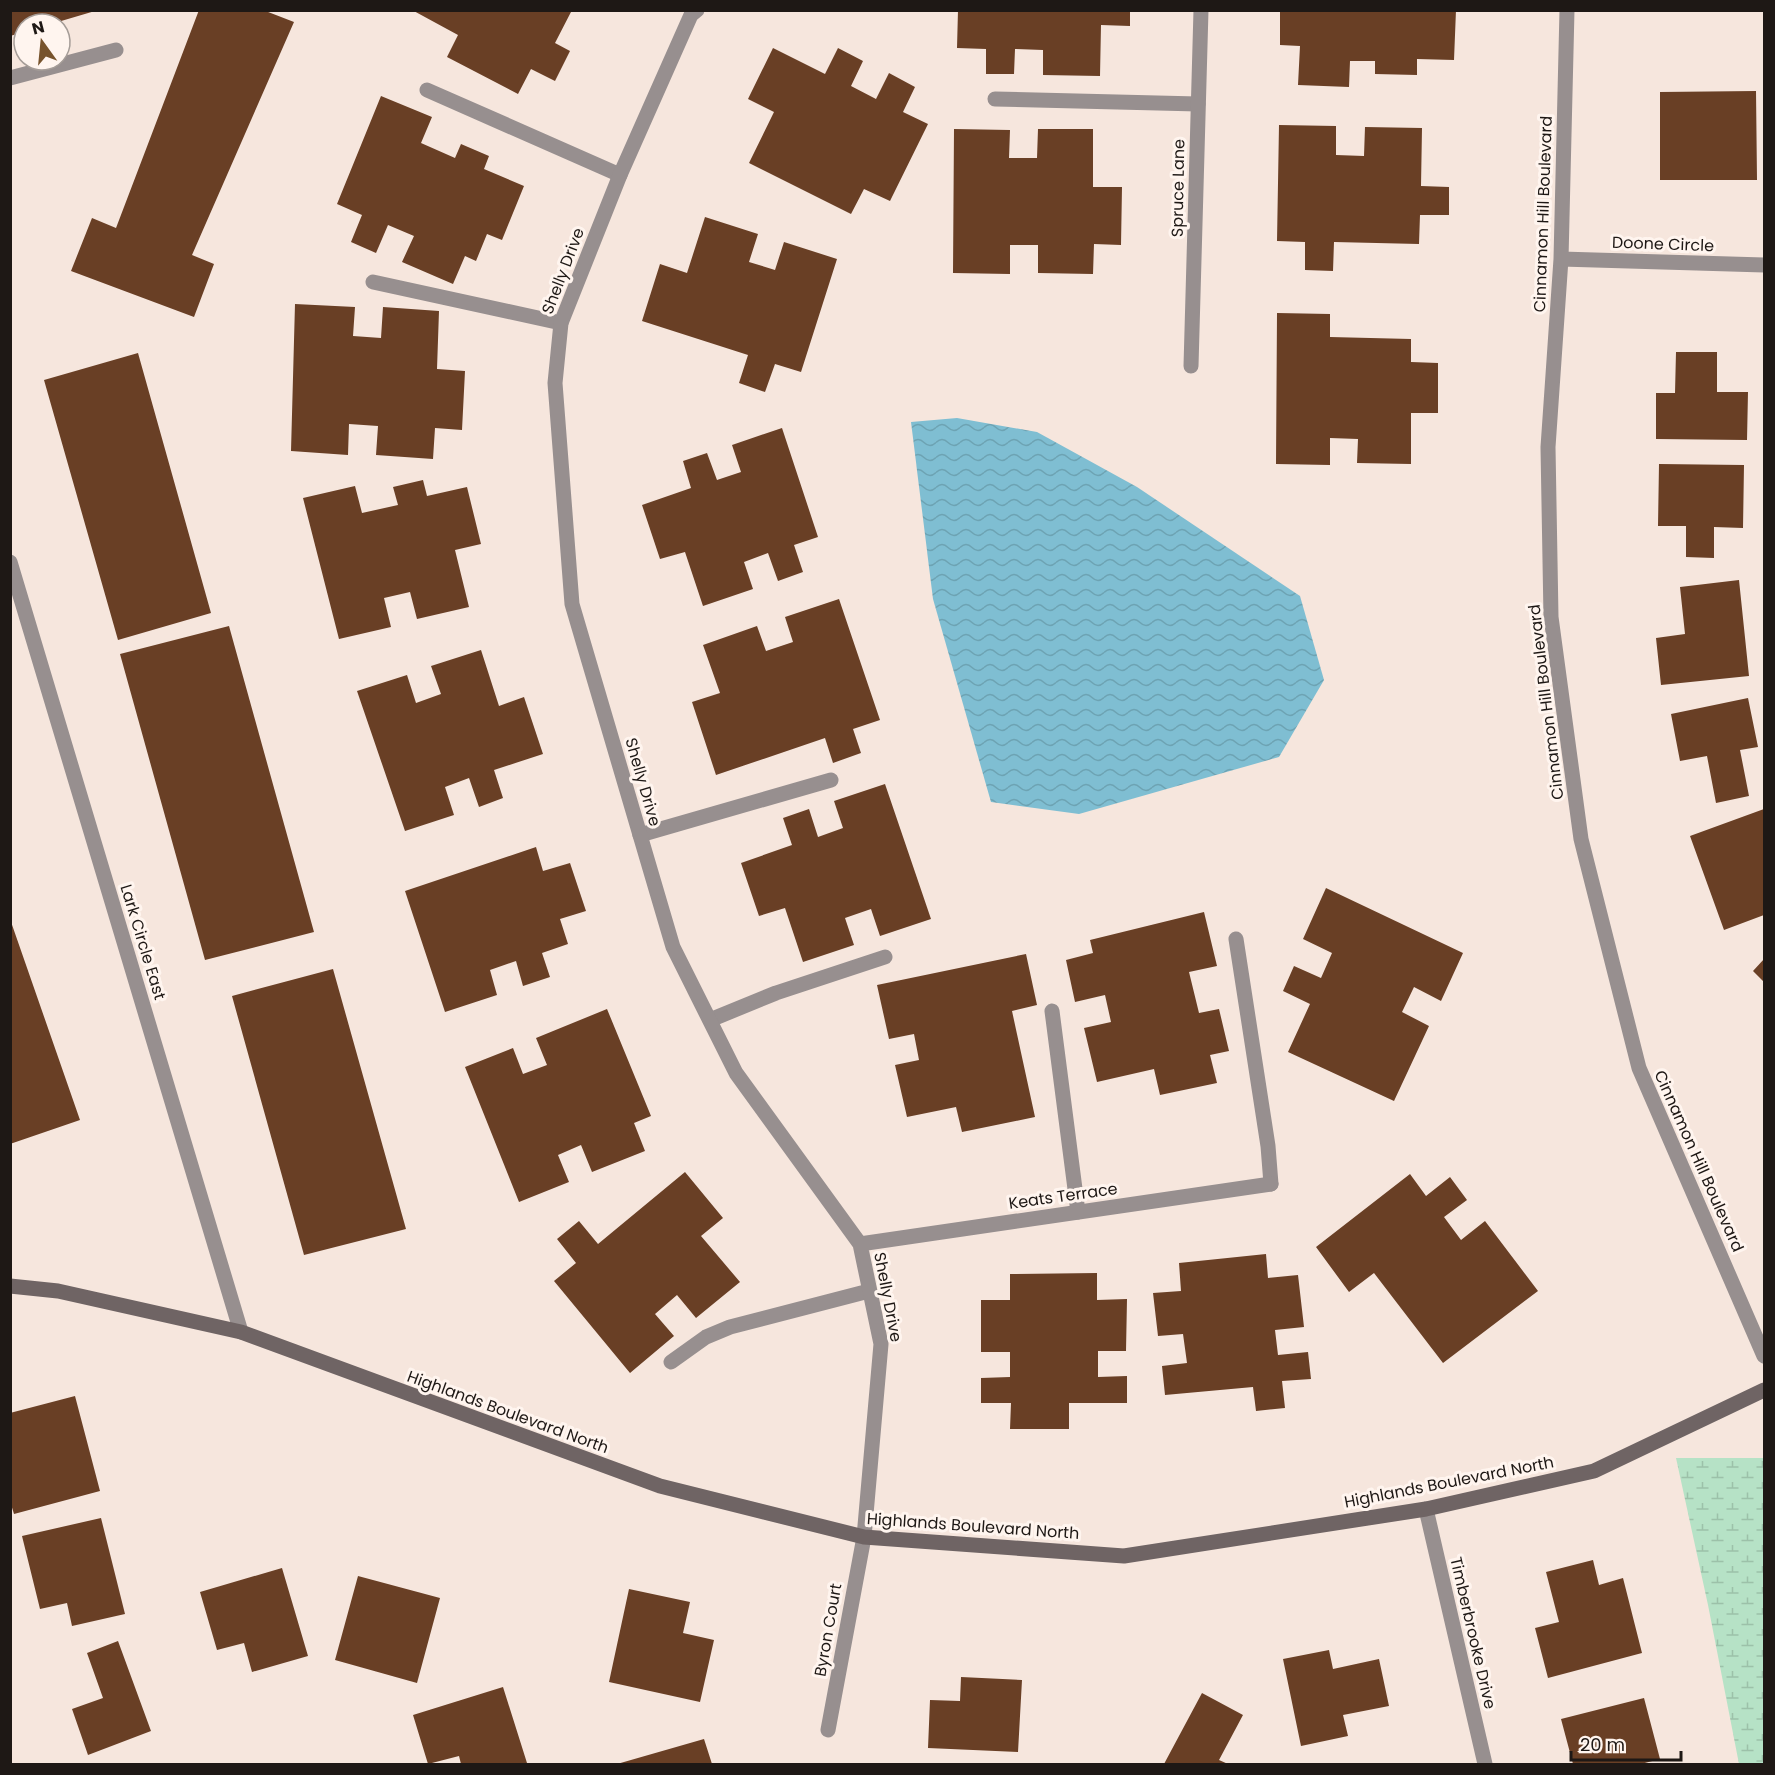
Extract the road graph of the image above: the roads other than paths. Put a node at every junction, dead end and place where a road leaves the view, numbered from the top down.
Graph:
1 (1201, 10) edge
2 (1567, 10) edge
3 (690, 12) edge
4 (116, 50) dead end
5 (10, 78) edge
6 (428, 90) dead end
7 (994, 99) dead end
8 (1198, 104) junction
9 (620, 175) junction
10 (1561, 259) junction
11 (1764, 265) edge
12 (373, 282) dead end
13 (561, 323) junction
14 (1191, 366) dead end
15 (10, 562) edge
16 (831, 780) dead end
17 (640, 835) junction
18 (1236, 939) dead end
19 (885, 957) dead end
20 (1052, 1011) dead end
21 (710, 1020) junction
22 (1078, 1212) junction
23 (860, 1244) junction
24 (10, 1286) edge
25 (869, 1291) junction
26 (241, 1332) junction
27 (1764, 1356) edge
28 (671, 1362) dead end
29 (1764, 1390) edge
30 (1426, 1509) junction
31 (864, 1537) junction
32 (828, 1730) dead end
33 (1485, 1764) edge

1 - 8 street, Spruce Lane
2 - 10 street, Cinnamon Hill Boulevard
3 - 9 street, Shelly Drive
4 - 5 street
6 - 9 street
7 - 8 street
8 - 14 street, Spruce Lane
9 - 13 street, Shelly Drive
10 - 11 street, Doone Circle
10 - 27 street, Cinnamon Hill Boulevard
12 - 13 street
13 - 17 street, Shelly Drive
15 - 26 street, Lark Circle East
16 - 17 street
17 - 21 street, Shelly Drive
18 - 22 street, Keats Terrace
19 - 21 street
20 - 22 street
21 - 23 street, Shelly Drive
22 - 23 street, Keats Terrace
23 - 25 street, Shelly Drive
24 - 26 street, Highlands Boulevard North
25 - 28 street
25 - 31 street, Shelly Drive
26 - 31 street, Highlands Boulevard North
29 - 30 street, Highlands Boulevard North
30 - 31 street, Highlands Boulevard North
30 - 33 street, Timberbrooke Drive
31 - 32 street, Byron Court

